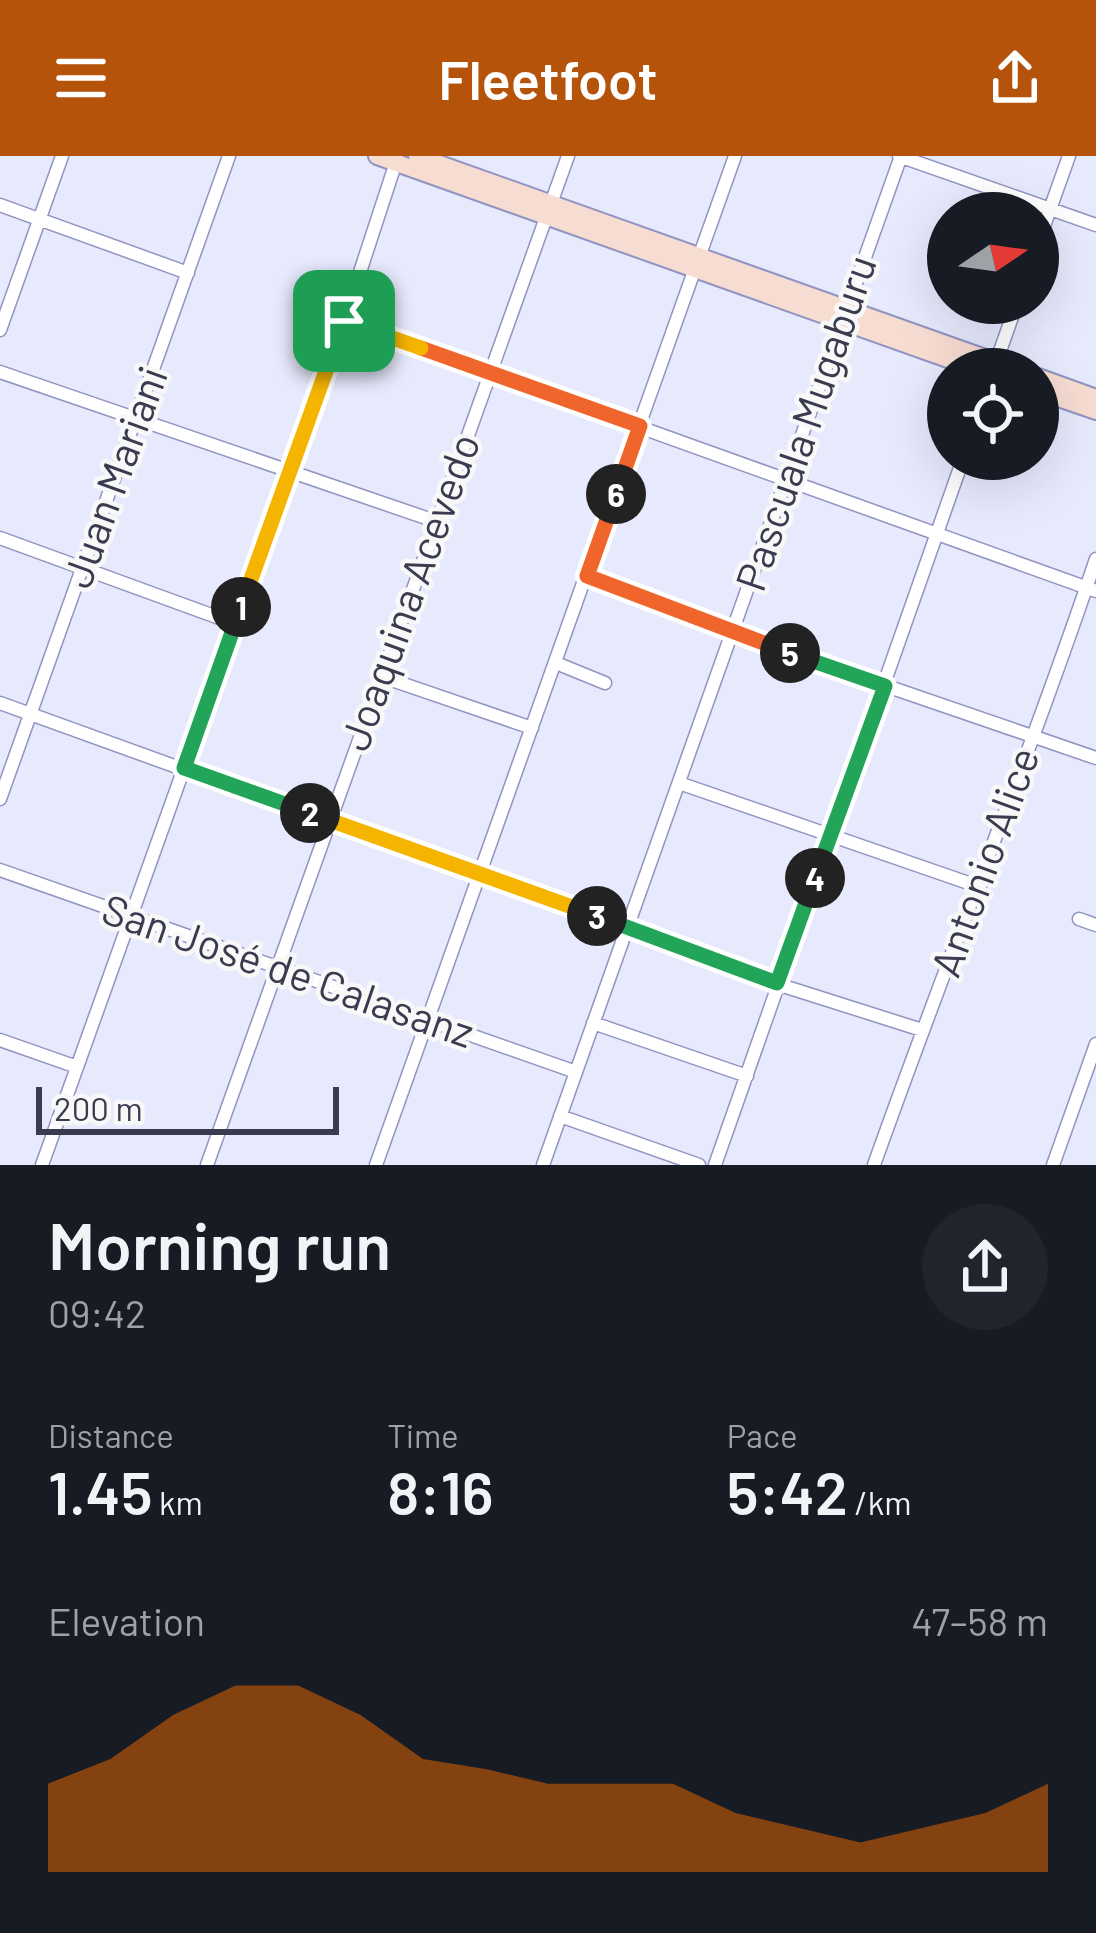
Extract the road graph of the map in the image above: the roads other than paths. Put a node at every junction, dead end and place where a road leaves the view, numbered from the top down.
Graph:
1 (62, 156) edge
2 (229, 156) edge
3 (417, 156) edge
4 (568, 156) edge
5 (735, 156) edge
6 (900, 156) edge
7 (1069, 156) edge
8 (390, 158) edge
9 (1005, 192) edge
10 (1057, 192) edge
11 (0, 205) edge
12 (548, 210) junction
13 (1059, 211) edge
14 (40, 219) junction
15 (1096, 225) edge
16 (694, 262) junction
17 (188, 273) junction
18 (844, 315) junction
19 (344, 321) junction
20 (0, 330) edge
21 (944, 348) edge
22 (927, 349) edge
23 (0, 372) edge
24 (488, 372) junction
25 (1059, 385) edge
26 (1096, 398) edge
27 (1059, 399) edge
28 (1096, 412) edge
29 (135, 420) junction
30 (640, 426) junction
31 (290, 473) junction
32 (956, 480) edge
33 (786, 482) junction
34 (435, 521) junction
35 (938, 536) junction
36 (0, 538) edge
37 (1096, 559) edge
38 (82, 568) junction
39 (587, 576) junction
40 (1091, 590) edge
41 (236, 624) junction
42 (732, 633) junction
43 (556, 663) junction
44 (380, 676) junction
45 (605, 682) dead end
46 (885, 686) junction
47 (0, 703) edge
48 (31, 714) junction
49 (532, 728) junction
50 (1031, 736) junction
51 (1096, 758) edge
52 (184, 768) junction
53 (679, 783) junction
54 (0, 799) edge
55 (329, 820) junction
56 (830, 835) junction
57 (0, 870) edge
58 (480, 874) junction
59 (980, 887) junction
60 (130, 917) junction
61 (1079, 919) dead end
62 (1096, 925) edge
63 (628, 927) junction
64 (276, 970) junction
65 (777, 983) junction
66 (428, 1020) junction
67 (593, 1023) junction
68 (922, 1030) junction
69 (0, 1040) edge
70 (1096, 1044) edge
71 (77, 1067) junction
72 (576, 1072) junction
73 (747, 1076) junction
74 (560, 1116) junction
75 (42, 1165) edge
76 (207, 1165) edge
77 (376, 1165) edge
78 (543, 1165) edge
79 (700, 1165) edge
80 (715, 1165) edge
81 (874, 1165) edge
82 (1053, 1165) edge

1 - 14 street
2 - 17 street, Juan Mariani
3 - 12 main road
4 - 12 street, Joaquina Acevedo
5 - 16 street
6 - 9 street
6 - 18 street, Pascuala Mugaburu
7 - 10 street
8 - 12 main road
8 - 19 street
11 - 14 street
12 - 16 main road
12 - 24 street, Joaquina Acevedo
13 - 15 street
14 - 17 street
14 - 20 street
16 - 18 main road
16 - 30 street
17 - 29 street, Juan Mariani
18 - 21 main road
18 - 22 main road
18 - 33 street, Pascuala Mugaburu
19 - 24 street
19 - 31 street
23 - 29 street
24 - 30 street
24 - 34 street, Joaquina Acevedo
25 - 26 main road
27 - 28 main road
29 - 31 street
29 - 38 street, Juan Mariani
30 - 33 street
30 - 39 street
31 - 34 street
31 - 41 street
32 - 35 street
33 - 35 street
33 - 42 street, Pascuala Mugaburu
34 - 44 street, Joaquina Acevedo
35 - 40 street
35 - 46 street
36 - 38 street
37 - 40 street, Antonio Alice
38 - 41 street
38 - 48 street, Juan Mariani
39 - 42 street
39 - 43 street
40 - 50 street, Antonio Alice
41 - 52 street
42 - 46 street
42 - 53 street, Pascuala Mugaburu
43 - 45 street
43 - 49 street
44 - 49 street
44 - 55 street, Joaquina Acevedo
46 - 50 street
46 - 56 street
47 - 48 street
48 - 52 street
48 - 54 street, Juan Mariani
49 - 58 street
50 - 51 street
50 - 59 street, Antonio Alice
52 - 55 street
52 - 60 street
53 - 56 street
53 - 63 street, Pascuala Mugaburu
55 - 58 street
55 - 64 street, Joaquina Acevedo
56 - 59 street
56 - 65 street
57 - 60 street, San José de Calasanz
58 - 63 street
58 - 66 street
59 - 68 street, Antonio Alice
60 - 64 street, San José de Calasanz
60 - 71 street
61 - 62 street
63 - 65 street
63 - 67 street, Pascuala Mugaburu
64 - 66 street, San José de Calasanz
64 - 76 street, Joaquina Acevedo
65 - 68 street
65 - 73 street
66 - 72 street, San José de Calasanz
66 - 77 street
67 - 72 street, Pascuala Mugaburu
67 - 73 street
68 - 81 street, Antonio Alice
69 - 71 street
70 - 82 street
71 - 75 street
72 - 74 street, Pascuala Mugaburu
73 - 80 street
74 - 78 street, Pascuala Mugaburu
74 - 79 street

